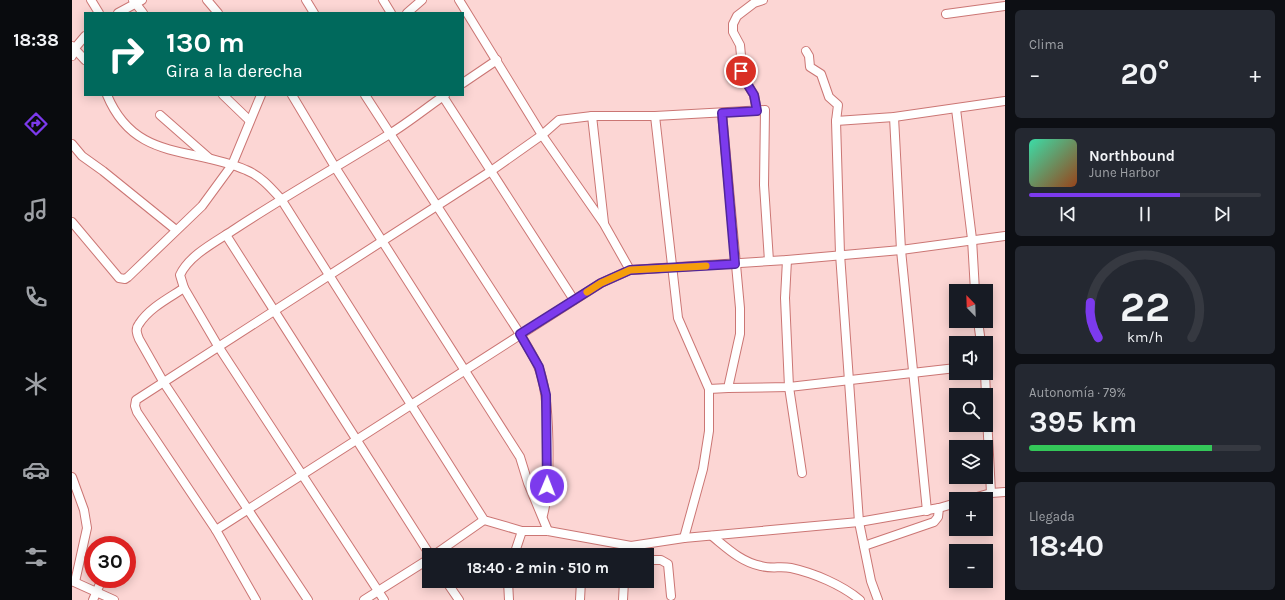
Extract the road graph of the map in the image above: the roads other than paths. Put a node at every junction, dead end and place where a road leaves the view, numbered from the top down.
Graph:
1 (91, 0) edge
2 (207, 0) edge
3 (306, 0) edge
4 (383, 0) edge
5 (422, 0) edge
6 (459, 0) edge
7 (763, 0) edge
8 (137, 1) edge
9 (1005, 6) edge
10 (98, 12) edge
11 (120, 12) edge
12 (142, 12) edge
13 (217, 12) edge
14 (313, 12) edge
15 (390, 12) edge
16 (408, 12) edge
17 (946, 14) dead end
18 (84, 37) edge
19 (73, 50) edge
20 (806, 51) dead end
21 (84, 59) edge
22 (497, 60) junction
23 (464, 82) edge
24 (108, 96) edge
25 (224, 96) edge
26 (261, 96) edge
27 (293, 96) edge
28 (366, 96) edge
29 (443, 96) edge
30 (1005, 102) edge
31 (956, 109) junction
32 (757, 111) junction
33 (722, 113) junction
34 (160, 115) dead end
35 (592, 116) junction
36 (655, 116) junction
37 (894, 117) junction
38 (249, 120) junction
39 (836, 121) junction
40 (389, 134) junction
41 (542, 135) junction
42 (72, 144) edge
43 (210, 160) junction
44 (232, 165) junction
45 (335, 167) junction
46 (492, 171) junction
47 (281, 199) junction
48 (437, 206) junction
49 (72, 222) edge
50 (604, 224) junction
51 (176, 230) junction
52 (226, 235) junction
53 (1005, 236) edge
54 (972, 239) junction
55 (382, 241) junction
56 (901, 250) junction
57 (840, 254) junction
58 (787, 260) junction
59 (768, 261) junction
60 (735, 264) junction
61 (671, 268) junction
62 (630, 270) junction
63 (330, 275) junction
64 (975, 284) edge
65 (184, 288) junction
66 (574, 300) junction
67 (274, 311) junction
68 (520, 334) junction
69 (218, 346) junction
70 (465, 369) junction
71 (949, 369) edge
72 (914, 372) junction
73 (849, 380) junction
74 (164, 383) junction
75 (789, 387) junction
76 (728, 388) junction
77 (709, 389) junction
78 (412, 405) junction
79 (988, 432) edge
80 (357, 438) junction
81 (802, 473) dead end
82 (301, 475) junction
83 (72, 477) edge
84 (991, 492) edge
85 (1005, 492) edge
86 (993, 493) edge
87 (949, 505) edge
88 (939, 508) junction
89 (249, 509) junction
90 (927, 510) junction
91 (543, 515) junction
92 (484, 520) junction
93 (859, 522) junction
94 (216, 530) junction
95 (548, 531) junction
96 (522, 532) junction
97 (712, 536) junction
98 (684, 538) junction
99 (631, 546) joint
100 (864, 546) junction
101 (426, 548) edge
102 (444, 548) edge
103 (516, 548) edge
104 (654, 560) edge
105 (422, 563) edge
106 (73, 581) edge
107 (451, 588) edge
108 (508, 588) edge
109 (581, 588) edge
110 (624, 588) edge
111 (378, 590) junction
112 (95, 596) edge
113 (671, 596) dead end
114 (114, 600) edge
115 (256, 600) edge
116 (308, 600) edge
117 (364, 600) edge
118 (384, 600) edge
119 (459, 600) edge
120 (508, 600) edge
121 (580, 600) edge
122 (623, 600) edge
123 (860, 600) edge
124 (878, 600) edge

1 - 10 street
2 - 13 street
3 - 14 street
4 - 15 street
5 - 16 street
6 - 22 street
7 - 32 street
8 - 11 street
8 - 12 street
9 - 17 street
18 - 19 street
19 - 21 street
20 - 39 street
22 - 23 street
22 - 41 street
24 - 43 street
25 - 38 street
26 - 38 street
27 - 45 street
28 - 40 street
29 - 40 street
29 - 46 street
30 - 31 street
31 - 37 street
31 - 54 street
32 - 33 street
32 - 59 street
33 - 36 street
33 - 60 street
34 - 43 street
35 - 36 street
35 - 41 street
35 - 50 street
36 - 61 street
37 - 39 street
37 - 56 street
38 - 44 street
39 - 57 street
40 - 45 street
40 - 48 street
41 - 46 street
41 - 50 street
42 - 51 street
43 - 44 street
44 - 47 street
44 - 51 street
45 - 47 street
45 - 55 street
46 - 48 street
46 - 66 street
47 - 52 street
47 - 63 street
48 - 55 street
48 - 68 street
49 - 51 street
50 - 62 street
52 - 65 street
52 - 67 street
53 - 54 street
54 - 56 street
54 - 64 street
55 - 63 street
55 - 70 street
56 - 57 street
56 - 72 street
57 - 58 street
57 - 73 street
58 - 59 street
58 - 75 street
59 - 60 street
60 - 61 street
60 - 76 street
61 - 62 street
61 - 77 street
62 - 66 street
63 - 67 street
63 - 78 street
65 - 69 street
65 - 74 street
66 - 68 street
67 - 69 street
67 - 80 street
68 - 70 street
68 - 91 street
69 - 74 street
69 - 82 street
70 - 78 street
70 - 91 street
71 - 72 street
72 - 73 street
72 - 90 street
73 - 75 street
73 - 93 street
74 - 89 street
74 - 94 street
75 - 76 street
75 - 81 street
76 - 77 street
77 - 98 street
78 - 80 street
78 - 92 street
79 - 84 street
80 - 82 street
80 - 101 street
82 - 89 street
82 - 111 street
83 - 106 street
85 - 86 street
87 - 88 street
88 - 90 street
88 - 100 street
89 - 94 street
89 - 116 street
90 - 93 street
91 - 95 street
92 - 96 street
92 - 102 street
93 - 97 street
93 - 100 street
94 - 115 street
95 - 96 street
95 - 99 street
96 - 103 street
97 - 98 street
97 - 123 street
98 - 99 street
100 - 124 street
104 - 113 street
105 - 111 street
106 - 112 street
107 - 119 street
108 - 120 street
109 - 121 street
110 - 122 street
111 - 117 street
111 - 118 street
112 - 114 street

